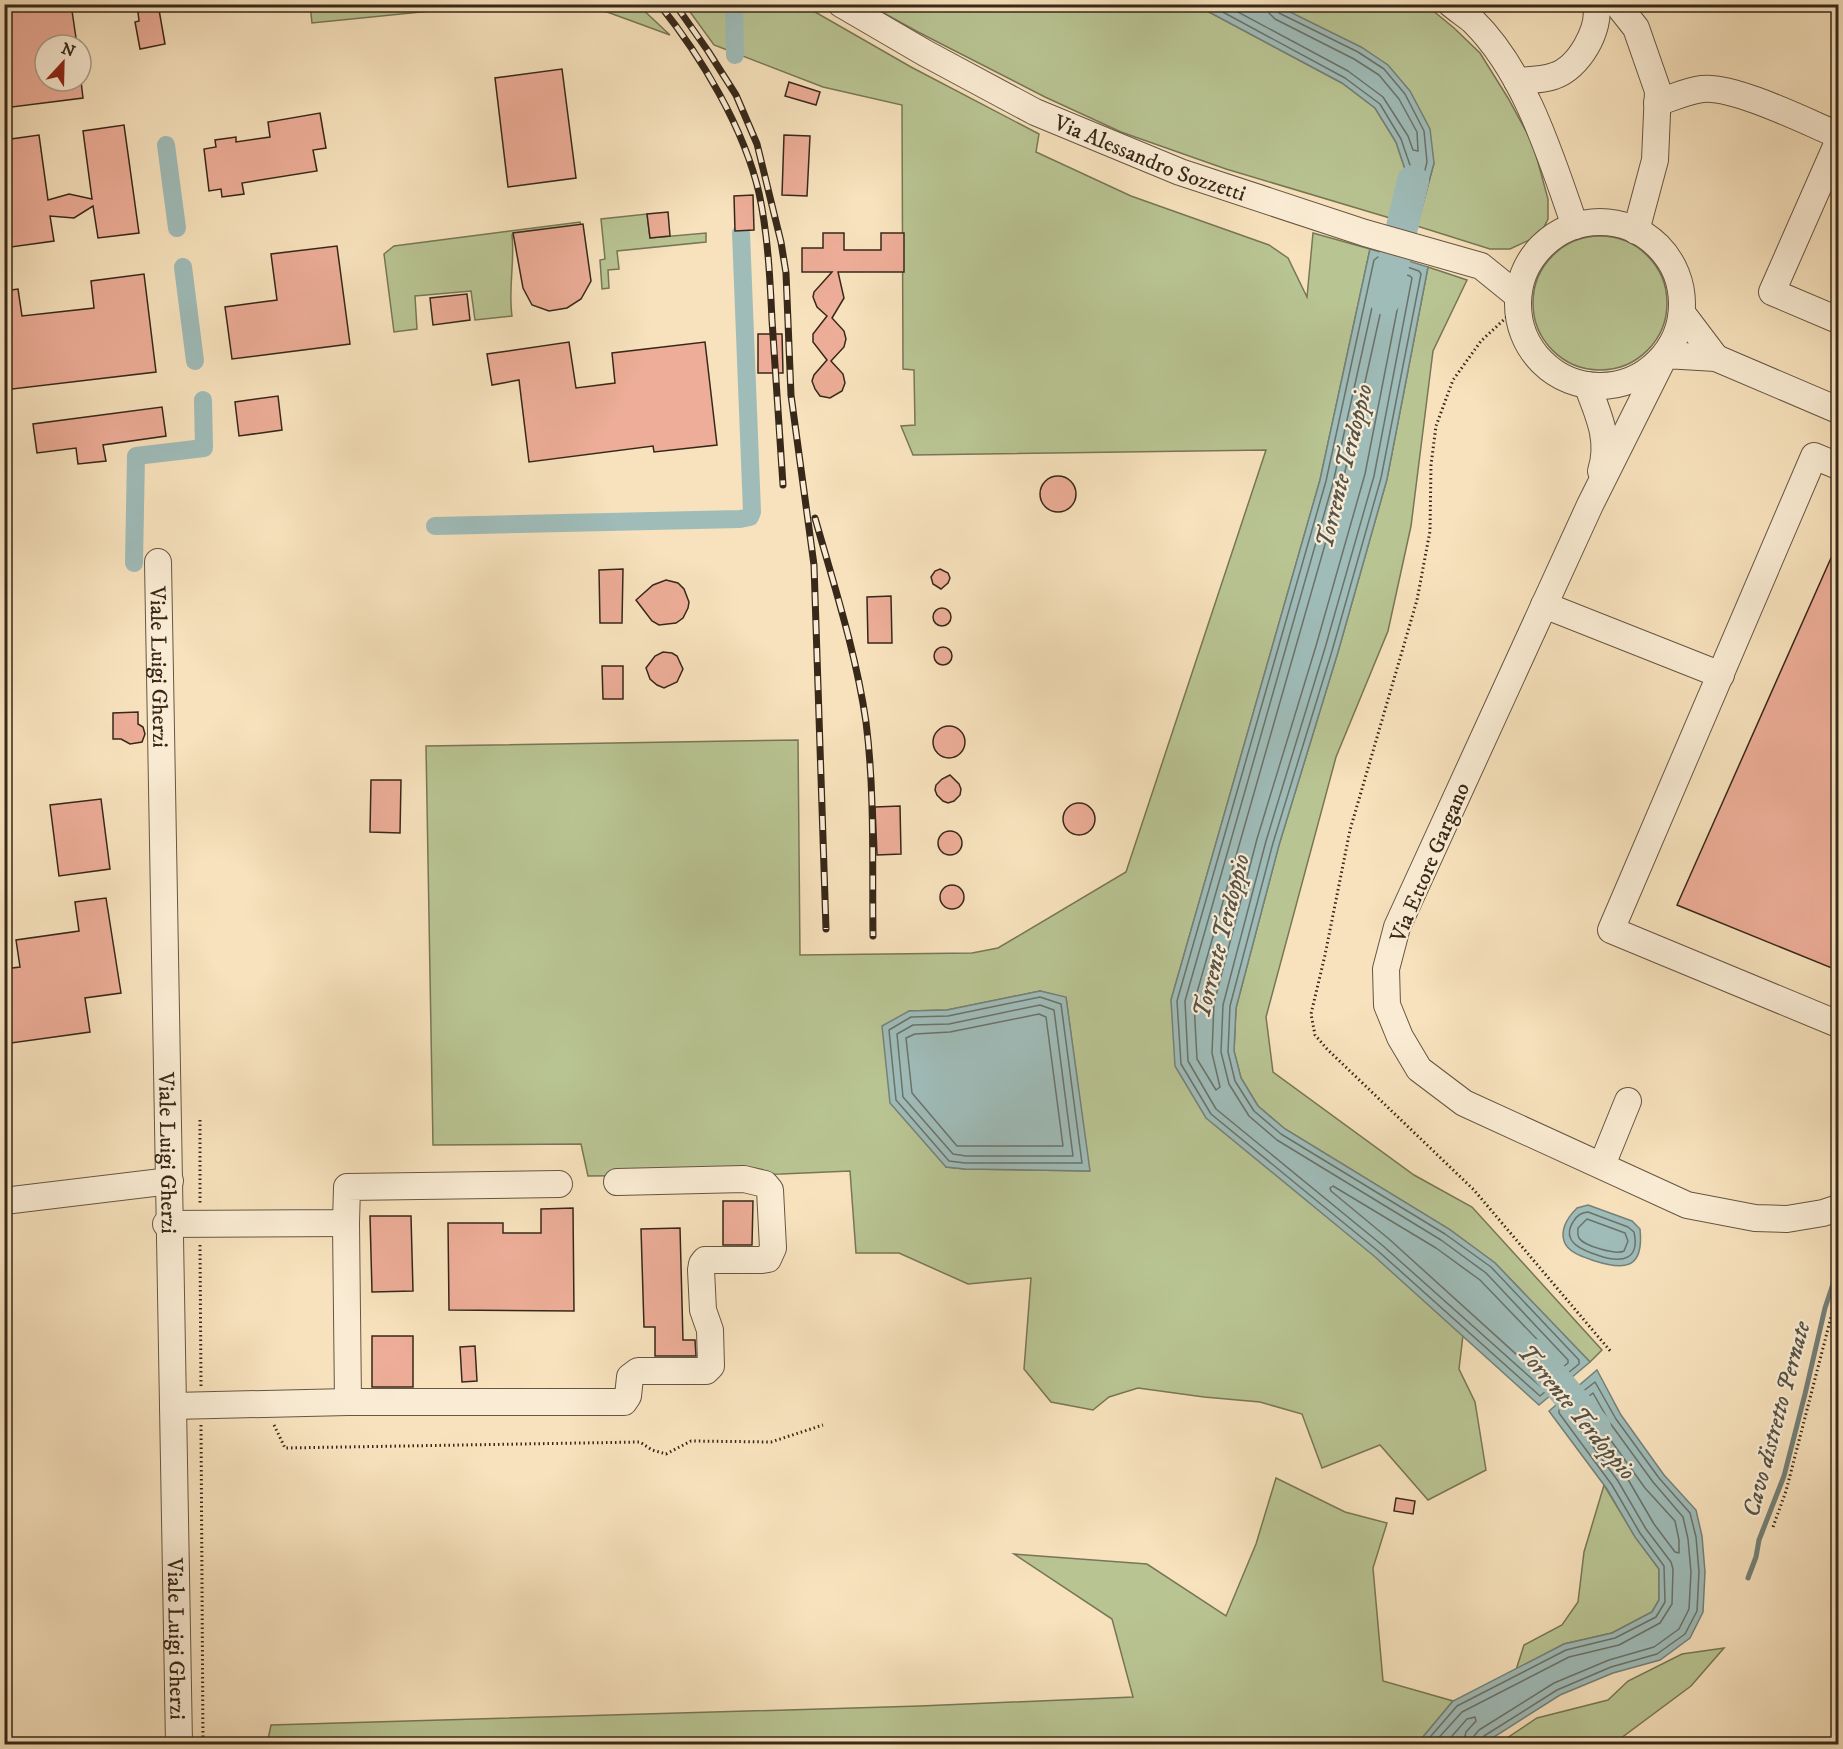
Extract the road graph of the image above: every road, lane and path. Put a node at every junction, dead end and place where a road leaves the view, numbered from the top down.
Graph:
1 (841, 4) edge
2 (1451, 4) edge
3 (1596, 4) edge
4 (1617, 4) edge
5 (1517, 81) junction
6 (1657, 103) junction
7 (1839, 135) edge
8 (1839, 142) edge
9 (1575, 226) junction
10 (1636, 231) junction
11 (1533, 257) junction
12 (1469, 262) junction
13 (1518, 296) junction
14 (1682, 313) junction
15 (1839, 320) edge
16 (1665, 355) junction
17 (1716, 358) junction
18 (1587, 385) junction
19 (1839, 410) edge
20 (1839, 466) edge
21 (1590, 505) junction
22 (158, 562) dead end
23 (1544, 606) junction
24 (1720, 675) junction
25 (1839, 1024) edge
26 (1628, 1101) dead end
27 (200, 1120) dead end
28 (1602, 1165) junction
29 (170, 1181) junction
30 (617, 1182) dead end
31 (559, 1184) dead end
32 (4, 1201) edge
33 (1839, 1208) edge
34 (346, 1223) junction
35 (168, 1224) junction
36 (200, 1225) junction
37 (1839, 1290) edge
38 (348, 1402) junction
39 (265, 1404) junction
40 (173, 1406) junction
41 (201, 1406) junction
42 (823, 1425) dead end
43 (1773, 1527) dead end
44 (178, 1744) edge
45 (203, 1744) edge

1 - 12 street, Via Alessandro Sozzetti
2 - 5 street
3 - 5 street
4 - 6 street
5 - 9 street
6 - 7 street
6 - 10 street
8 - 15 street
9 - 10 street
9 - 11 street
10 - 14 street
11 - 12 street, Via Alessandro Sozzetti
11 - 13 street
12 - 13 street, Via Alessandro Sozzetti
13 - 18 street
14 - 16 street
14 - 17 street
16 - 17 street
16 - 18 street
16 - 21 street, Via Ettore Gargano
17 - 19 street
18 - 21 street, Via Ettore Gargano
20 - 24 street
21 - 23 street, Via Ettore Gargano
22 - 29 street, Viale Luigi Gherzi
23 - 24 street
23 - 28 street, Via Ettore Gargano
24 - 25 street
26 - 28 street
27 - 36 path
28 - 33 street, Via Ettore Gargano
29 - 32 street
29 - 35 street, Viale Luigi Gherzi
30 - 38 street
31 - 34 street
34 - 36 street
34 - 38 street
35 - 36 street
35 - 40 street, Viale Luigi Gherzi
36 - 41 path
37 - 43 path
38 - 39 street
39 - 41 street
39 - 42 path
40 - 41 street
40 - 44 street, Viale Luigi Gherzi
41 - 45 path

